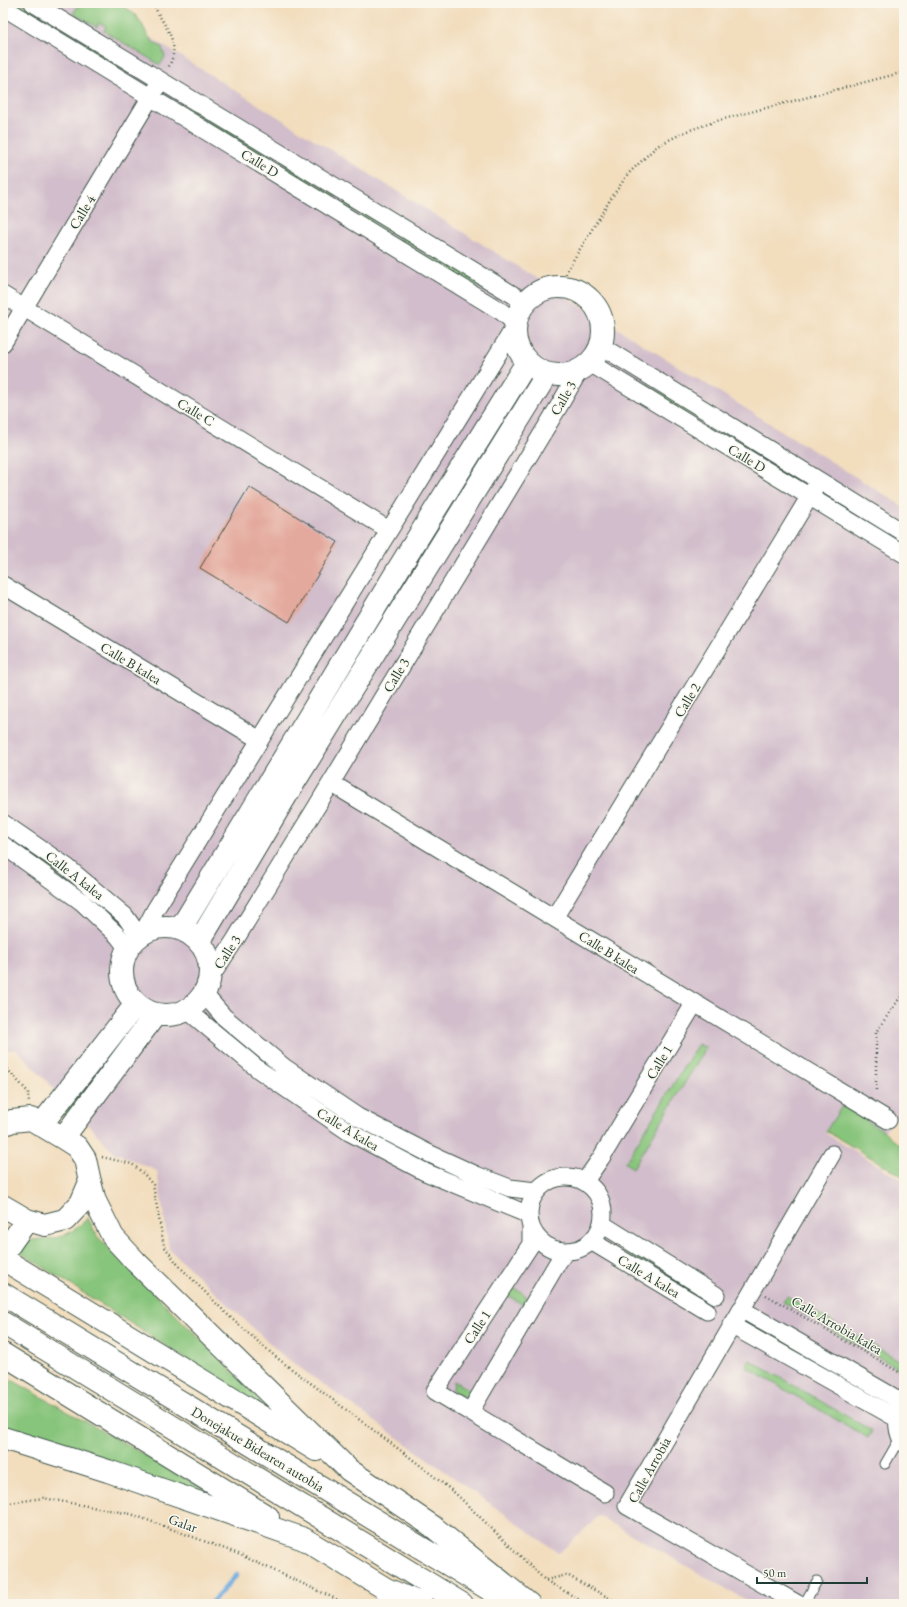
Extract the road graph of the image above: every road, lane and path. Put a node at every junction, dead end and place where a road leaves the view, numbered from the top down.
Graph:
1 (34, 3) edge
2 (153, 3) edge
3 (3, 7) edge
4 (904, 72) edge
5 (161, 81) junction
6 (151, 97) junction
7 (565, 286) junction
8 (3, 295) edge
9 (525, 302) junction
10 (24, 308) junction
11 (514, 325) junction
12 (3, 343) edge
13 (590, 360) junction
14 (527, 362) junction
15 (547, 374) junction
16 (819, 481) junction
17 (810, 497) junction
18 (390, 530) junction
19 (904, 533) edge
20 (904, 554) edge
21 (3, 585) edge
22 (260, 740) junction
23 (331, 783) junction
24 (3, 823) edge
25 (3, 845) edge
26 (554, 918) junction
27 (179, 929) junction
28 (137, 939) junction
29 (199, 942) junction
30 (207, 986) junction
31 (904, 992) edge
32 (136, 1004) junction
33 (694, 1004) junction
34 (187, 1010) junction
35 (155, 1015) junction
36 (3, 1068) edge
37 (876, 1090) dead end
38 (888, 1120) dead end
39 (36, 1122) junction
40 (3, 1125) edge
41 (63, 1138) junction
42 (832, 1154) dead end
43 (85, 1159) junction
44 (585, 1181) junction
45 (90, 1182) junction
46 (536, 1192) junction
47 (3, 1206) edge
48 (27, 1220) junction
49 (530, 1221) junction
50 (602, 1224) junction
51 (591, 1241) junction
52 (566, 1251) junction
53 (3, 1254) edge
54 (3, 1259) edge
55 (760, 1292) dead end
56 (3, 1294) edge
57 (716, 1295) dead end
58 (741, 1309) junction
59 (707, 1311) dead end
60 (3, 1323) edge
61 (731, 1325) junction
62 (3, 1354) edge
63 (904, 1375) edge
64 (904, 1403) edge
65 (470, 1412) junction
66 (901, 1413) edge
67 (3, 1438) edge
68 (902, 1441) edge
69 (885, 1464) dead end
70 (349, 1470) junction
71 (605, 1493) dead end
72 (3, 1504) edge
73 (304, 1539) junction
74 (545, 1580) junction
75 (817, 1581) dead end
76 (347, 1604) edge
77 (422, 1604) edge
78 (462, 1604) edge
79 (513, 1604) edge
80 (529, 1604) edge
81 (587, 1604) edge
82 (620, 1604) edge
83 (798, 1604) edge
84 (804, 1604) edge

1 - 5 street, Calle D
2 - 5 path
3 - 6 street, Calle D
4 - 7 path
5 - 6 street, Calle 4
5 - 9 street, Calle D
6 - 10 street, Calle 4
6 - 11 street, Calle D
7 - 9 main road
7 - 13 main road
8 - 10 street, Calle C
9 - 11 main road
10 - 12 street, Calle 4
10 - 18 street, Calle C
11 - 14 main road
11 - 18 street
13 - 15 main road
13 - 16 street, Calle D
13 - 17 street, Calle D
13 - 23 street, Calle 3
14 - 15 main road
14 - 27 main road
15 - 29 main road, Calle 3
16 - 17 street, Calle 2
16 - 19 street, Calle D
17 - 20 street, Calle D
17 - 26 street, Calle 2
18 - 22 street
21 - 22 street, Calle B kalea
22 - 28 street
23 - 26 street, Calle B kalea
23 - 30 street, Calle 3
24 - 28 street, Calle A kalea
25 - 28 street, Calle A kalea
26 - 33 street, Calle B kalea
27 - 28 main road
27 - 29 main road
28 - 32 main road
29 - 30 main road
30 - 34 main road
30 - 46 street, Calle A kalea
31 - 37 path
32 - 35 main road
32 - 39 main road
33 - 38 street, Calle B kalea
33 - 44 street, Calle 1
34 - 35 main road
34 - 49 street, Calle A kalea
35 - 41 main road
36 - 39 path
39 - 40 main road
39 - 41 main road
41 - 43 main road
42 - 58 street, Calle Arrobia
43 - 45 main road
43 - 74 path
44 - 46 street
44 - 50 street
45 - 48 main road
45 - 70 main road
46 - 49 street
47 - 48 main road
48 - 53 main road
49 - 52 street
49 - 65 street, Calle 1
50 - 51 street
50 - 57 street, Calle A kalea
51 - 52 street
51 - 59 street, Calle A kalea
52 - 65 street
54 - 70 main road
55 - 63 path, Calle Arrobia kalea
56 - 79 main road, Donejakue Bidearen autobia
58 - 61 street, Calle Arrobia
58 - 64 street
60 - 78 main road, Donejakue Bidearen autobia
61 - 66 street
61 - 83 street, Calle Arrobia
62 - 73 main road
65 - 71 street, Calle 1
66 - 68 street
67 - 73 main road
68 - 69 lane
70 - 80 main road
72 - 76 path, Galar
73 - 77 main road
74 - 81 path
74 - 82 path
75 - 84 lane

